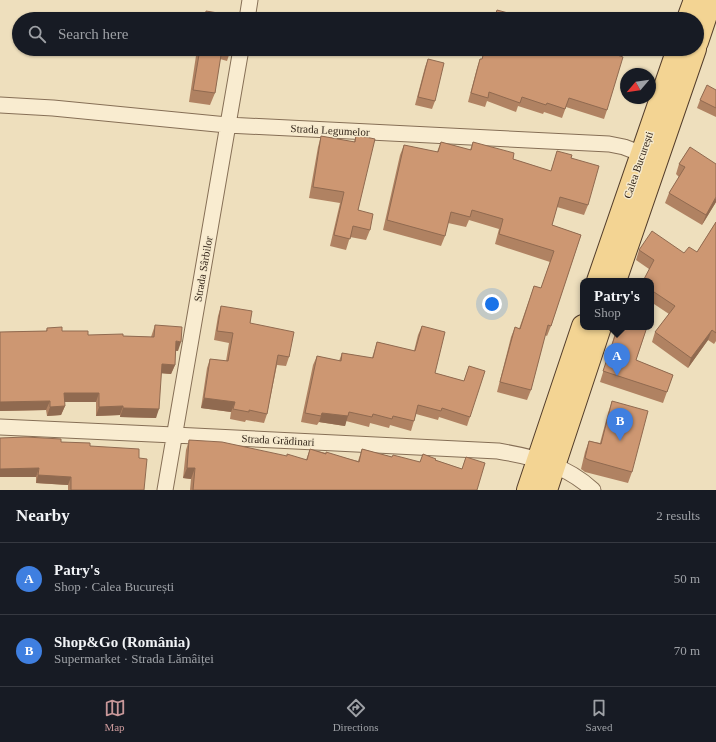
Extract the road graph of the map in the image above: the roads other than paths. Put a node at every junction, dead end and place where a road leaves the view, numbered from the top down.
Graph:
1 (250, 0) edge
2 (695, 0) edge
3 (711, 0) edge
4 (248, 12) edge
5 (691, 12) edge
6 (704, 21) edge
7 (240, 56) edge
8 (676, 56) edge
9 (691, 56) edge
10 (0, 105) edge
11 (227, 125) junction
12 (650, 157) junction
13 (599, 278) edge
14 (616, 278) edge
15 (582, 330) edge
16 (599, 330) edge
17 (0, 427) edge
18 (174, 434) junction
19 (547, 463) junction
20 (165, 490) edge
21 (528, 490) edge
22 (546, 490) edge
23 (593, 490) edge

1 - 4 street
2 - 5 main road
3 - 6 main road
7 - 11 street, Strada Sârbilor
8 - 12 main road, Calea București
9 - 12 main road, Calea București
10 - 11 street, Strada Legumelor
11 - 12 street, Strada Legumelor
11 - 18 street, Strada Sârbilor
12 - 13 main road, Calea București
12 - 14 main road, Calea București
15 - 19 main road
16 - 19 main road
17 - 18 street, Strada Grădinari
18 - 19 street, Strada Grădinari
18 - 20 street, Strada Sârbilor
19 - 21 main road
19 - 22 main road
19 - 23 street, Strada Grădinari

